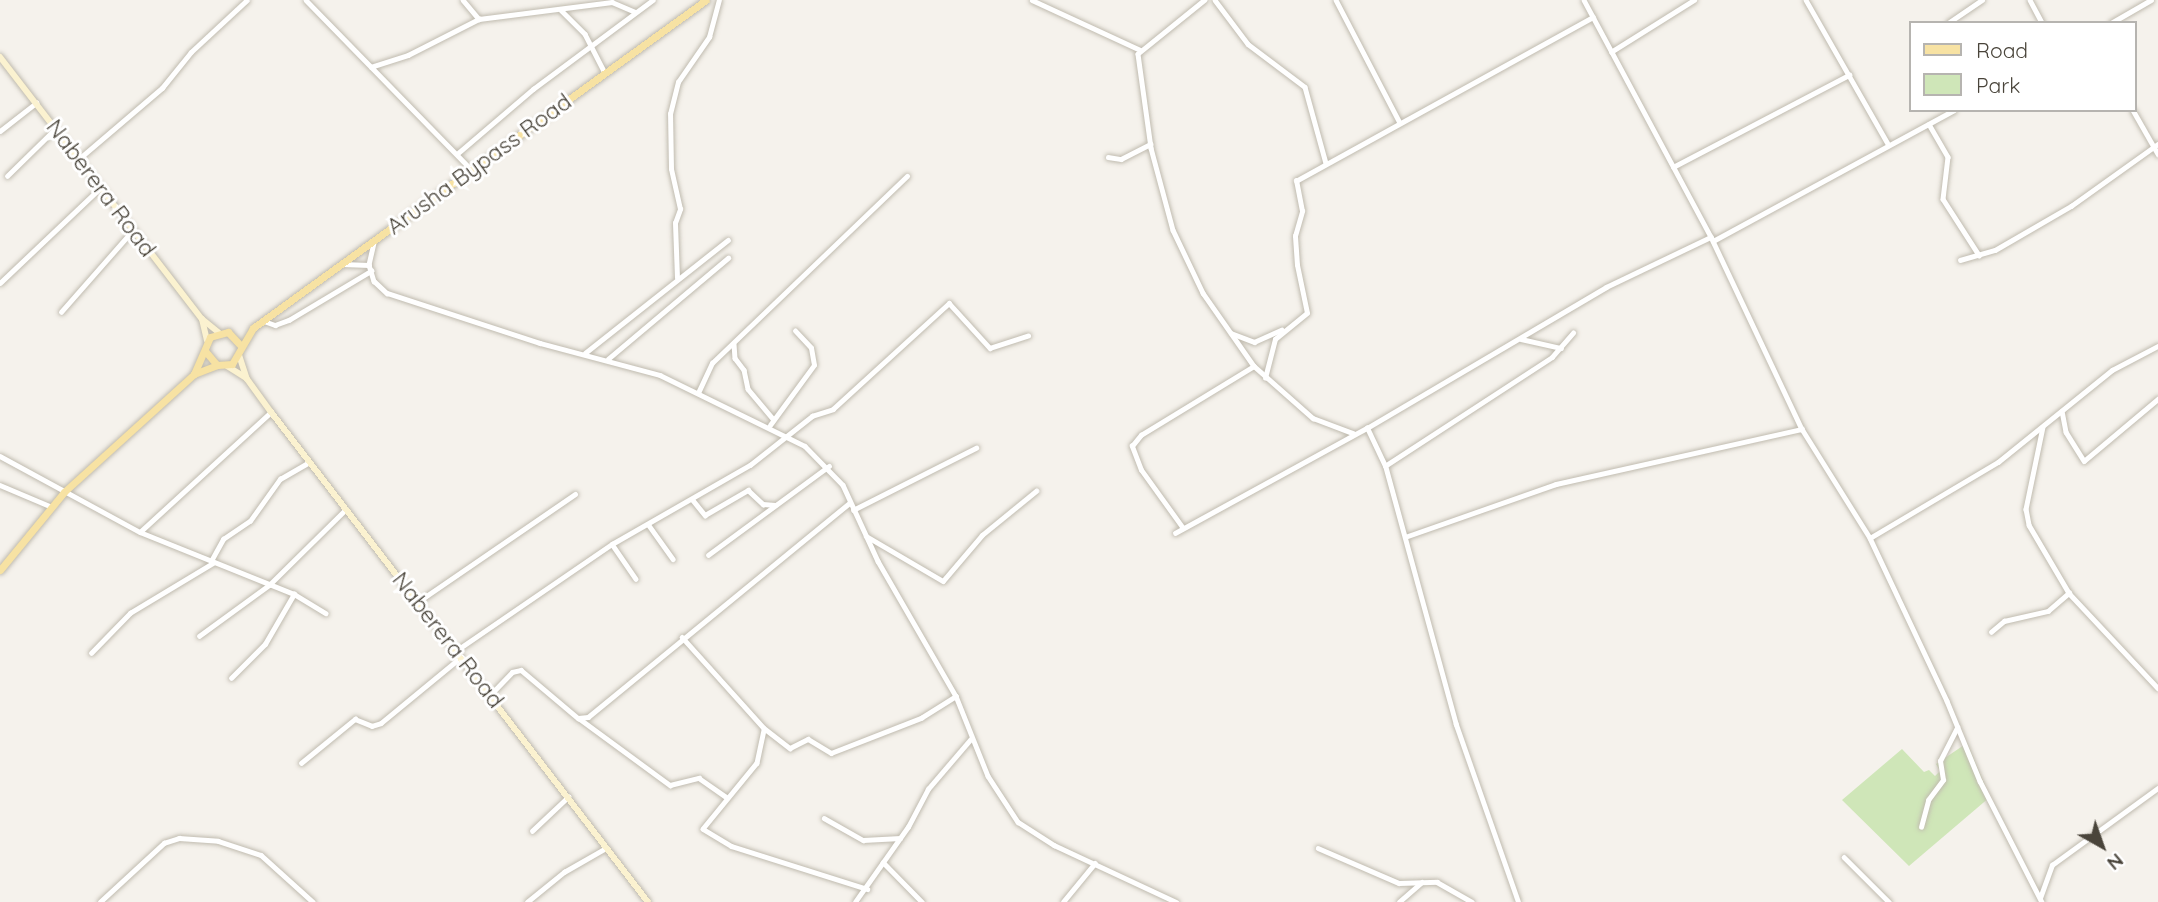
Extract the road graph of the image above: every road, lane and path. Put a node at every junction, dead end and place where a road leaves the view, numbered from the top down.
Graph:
1 (247, 0) edge
2 (306, 0) edge
3 (463, 0) edge
4 (653, 0) edge
5 (706, 0) edge
6 (719, 0) edge
7 (1032, 0) edge
8 (1205, 0) edge
9 (1215, 0) edge
10 (1336, 0) edge
11 (1584, 0) edge
12 (1694, 0) edge
13 (1806, 0) edge
14 (1983, 0) edge
15 (2030, 0) edge
16 (2151, 0) edge
17 (561, 10) junction
18 (635, 12) junction
19 (1593, 17) junction
20 (480, 19) junction
21 (1951, 21) edge
22 (2041, 21) edge
23 (2114, 21) edge
24 (590, 45) junction
25 (1140, 50) junction
26 (1611, 52) junction
27 (0, 57) edge
28 (371, 67) junction
29 (605, 73) junction
30 (1849, 75) junction
31 (36, 103) junction
32 (1950, 112) edge
33 (2134, 112) edge
34 (1399, 121) junction
35 (1929, 124) junction
36 (56, 128) junction
37 (0, 131) edge
38 (1150, 144) junction
39 (1888, 144) junction
40 (2156, 145) edge
41 (457, 154) junction
42 (2158, 155) edge
43 (1108, 157) dead end
44 (79, 158) junction
45 (1326, 163) junction
46 (1673, 167) junction
47 (471, 169) junction
48 (7, 176) dead end
49 (907, 176) dead end
50 (101, 187) junction
51 (133, 230) junction
52 (1712, 239) junction
53 (728, 240) dead end
54 (374, 242) junction
55 (1979, 255) junction
56 (728, 258) dead end
57 (1960, 260) dead end
58 (342, 264) junction
59 (370, 268) junction
60 (677, 278) junction
61 (0, 283) edge
62 (61, 312) dead end
63 (202, 319) junction
64 (264, 321) junction
65 (1287, 326) junction
66 (253, 328) junction
67 (795, 331) dead end
68 (218, 332) junction
69 (228, 332) junction
70 (1230, 332) junction
71 (1573, 333) dead end
72 (1028, 336) dead end
73 (1520, 339) junction
74 (207, 340) junction
75 (734, 343) junction
76 (240, 345) junction
77 (2158, 346) edge
78 (1561, 349) junction
79 (206, 352) junction
80 (584, 354) junction
81 (239, 355) junction
82 (607, 359) junction
83 (217, 365) junction
84 (227, 366) junction
85 (1254, 366) junction
86 (194, 374) junction
87 (1265, 378) junction
88 (247, 379) junction
89 (698, 394) junction
90 (2158, 399) edge
91 (2062, 411) junction
92 (271, 412) junction
93 (772, 423) junction
94 (2043, 426) junction
95 (1367, 428) junction
96 (1802, 429) junction
97 (1353, 433) junction
98 (789, 435) junction
99 (976, 448) dead end
100 (0, 456) edge
101 (310, 462) junction
102 (829, 466) junction
103 (1385, 466) junction
104 (0, 485) edge
105 (1036, 491) dead end
106 (64, 492) junction
107 (575, 494) dead end
108 (692, 499) junction
109 (849, 503) junction
110 (775, 505) junction
111 (52, 507) junction
112 (346, 509) junction
113 (853, 510) junction
114 (648, 524) junction
115 (1182, 527) junction
116 (140, 532) junction
117 (1175, 533) dead end
118 (865, 535) junction
119 (1405, 537) junction
120 (1870, 538) junction
121 (612, 544) junction
122 (708, 555) dead end
123 (673, 559) dead end
124 (212, 561) junction
125 (0, 570) edge
126 (636, 579) dead end
127 (268, 585) junction
128 (2068, 593) junction
129 (294, 594) junction
130 (419, 601) junction
131 (326, 613) dead end
132 (1991, 632) dead end
133 (199, 636) dead end
134 (682, 637) junction
135 (90, 653) dead end
136 (460, 653) junction
137 (231, 677) dead end
138 (2158, 688) edge
139 (491, 694) junction
140 (956, 696) junction
141 (580, 718) junction
142 (1958, 726) junction
143 (764, 728) junction
144 (970, 740) junction
145 (301, 763) dead end
146 (2158, 788) edge
147 (568, 796) junction
148 (726, 797) junction
149 (824, 818) dead end
150 (1921, 827) dead end
151 (532, 831) dead end
152 (901, 838) junction
153 (607, 847) junction
154 (1318, 848) dead end
155 (1844, 858) dead end
156 (883, 862) junction
157 (1095, 863) junction
158 (1424, 880) junction
159 (867, 888) junction
160 (2041, 900) edge
161 (100, 902) edge
162 (313, 902) edge
163 (527, 902) edge
164 (648, 902) edge
165 (855, 902) edge
166 (922, 902) edge
167 (1063, 902) edge
168 (1176, 902) edge
169 (1399, 902) edge
170 (1472, 902) edge
171 (1518, 902) edge
172 (1889, 902) edge

1 - 44 street
2 - 28 street
3 - 20 street
4 - 18 street
5 - 29 main road, Arusha Bypass Road
6 - 60 street
7 - 25 street
8 - 25 street
9 - 45 street
10 - 34 street
11 - 19 street
12 - 26 street
13 - 30 street
14 - 21 street
15 - 22 street
16 - 23 street
17 - 18 street
17 - 20 street
17 - 24 street
18 - 24 street
19 - 26 street
19 - 34 street
20 - 28 street
24 - 29 street
24 - 41 street
25 - 38 street
26 - 46 street
27 - 31 street, Naberera Road
28 - 41 street
29 - 47 main road, Arusha Bypass Road
30 - 39 street
30 - 46 street
31 - 36 street, Naberera Road
31 - 37 street
32 - 35 street
33 - 40 street
34 - 45 street
35 - 39 street
35 - 55 street
36 - 44 street, Naberera Road
36 - 48 street
38 - 43 street
38 - 70 street
39 - 52 street
40 - 42 street
40 - 55 street
41 - 47 street
44 - 50 street, Naberera Road
45 - 65 street
46 - 52 street
47 - 54 main road, Arusha Bypass Road
49 - 75 street
50 - 51 street, Naberera Road
50 - 61 street
51 - 62 street
51 - 63 street, Naberera Road
52 - 73 street
52 - 96 street
53 - 60 street
54 - 58 main road, Arusha Bypass Road
54 - 59 street
55 - 57 street
56 - 82 street
58 - 59 street
58 - 64 main road, Arusha Bypass Road
59 - 64 street
59 - 80 street
60 - 80 street
63 - 68 street, Naberera Road
63 - 74 street, Naberera Road
64 - 66 main road, Arusha Bypass Road
65 - 70 street
65 - 87 street
66 - 69 main road, Arusha Bypass Road
66 - 76 main road, Arusha Bypass Road
67 - 93 street
68 - 69 main road, Arusha Bypass Road
68 - 74 main road
69 - 76 main road
70 - 85 street
71 - 78 street
72 - 98 street
73 - 78 street
73 - 95 street
74 - 79 main road
75 - 89 street
75 - 93 street
76 - 81 main road
77 - 91 street
78 - 103 street
79 - 83 main road
79 - 86 main road
80 - 82 street
81 - 84 main road
81 - 88 street, Naberera Road
82 - 89 street
83 - 84 main road
83 - 86 main road
84 - 88 street, Naberera Road
85 - 87 street
85 - 115 street
86 - 106 main road
87 - 97 street
88 - 92 street, Naberera Road
89 - 93 street
90 - 91 street
91 - 94 street
92 - 101 street, Naberera Road
92 - 116 street
93 - 98 street
94 - 120 street
94 - 128 street
95 - 97 street
95 - 103 street
96 - 119 street
96 - 120 street
97 - 115 street
98 - 102 street
98 - 108 street
99 - 113 street
100 - 106 street
101 - 112 street, Naberera Road
101 - 124 street
102 - 109 street
102 - 110 street
103 - 119 street
104 - 111 street
105 - 118 street
106 - 111 main road
106 - 116 street
107 - 130 street
108 - 110 street
108 - 114 street
109 - 113 street
109 - 134 street
110 - 122 street
111 - 125 main road
112 - 127 street
112 - 130 street, Naberera Road
113 - 118 street
114 - 121 street
114 - 123 street
115 - 117 street
116 - 124 street
118 - 140 street
119 - 171 street
120 - 142 street
121 - 126 street
121 - 136 street
124 - 127 street
124 - 135 street
127 - 129 street
127 - 133 street
128 - 132 street
128 - 138 street
129 - 131 street
129 - 137 street
130 - 136 street, Naberera Road
134 - 141 street
134 - 143 street
136 - 139 street, Naberera Road
136 - 145 street
139 - 141 street
139 - 147 street, Naberera Road
140 - 143 street
140 - 144 street
141 - 148 street
142 - 150 street
142 - 160 street
143 - 148 street
144 - 152 street
144 - 157 street
146 - 160 street
147 - 151 street
147 - 153 street, Naberera Road
148 - 159 street
149 - 152 street
152 - 156 street
153 - 163 street
153 - 164 street, Naberera Road
154 - 158 street
155 - 172 street
156 - 159 street
156 - 166 street
157 - 167 street
157 - 168 street
158 - 169 street
158 - 170 street
159 - 165 street
161 - 162 street

